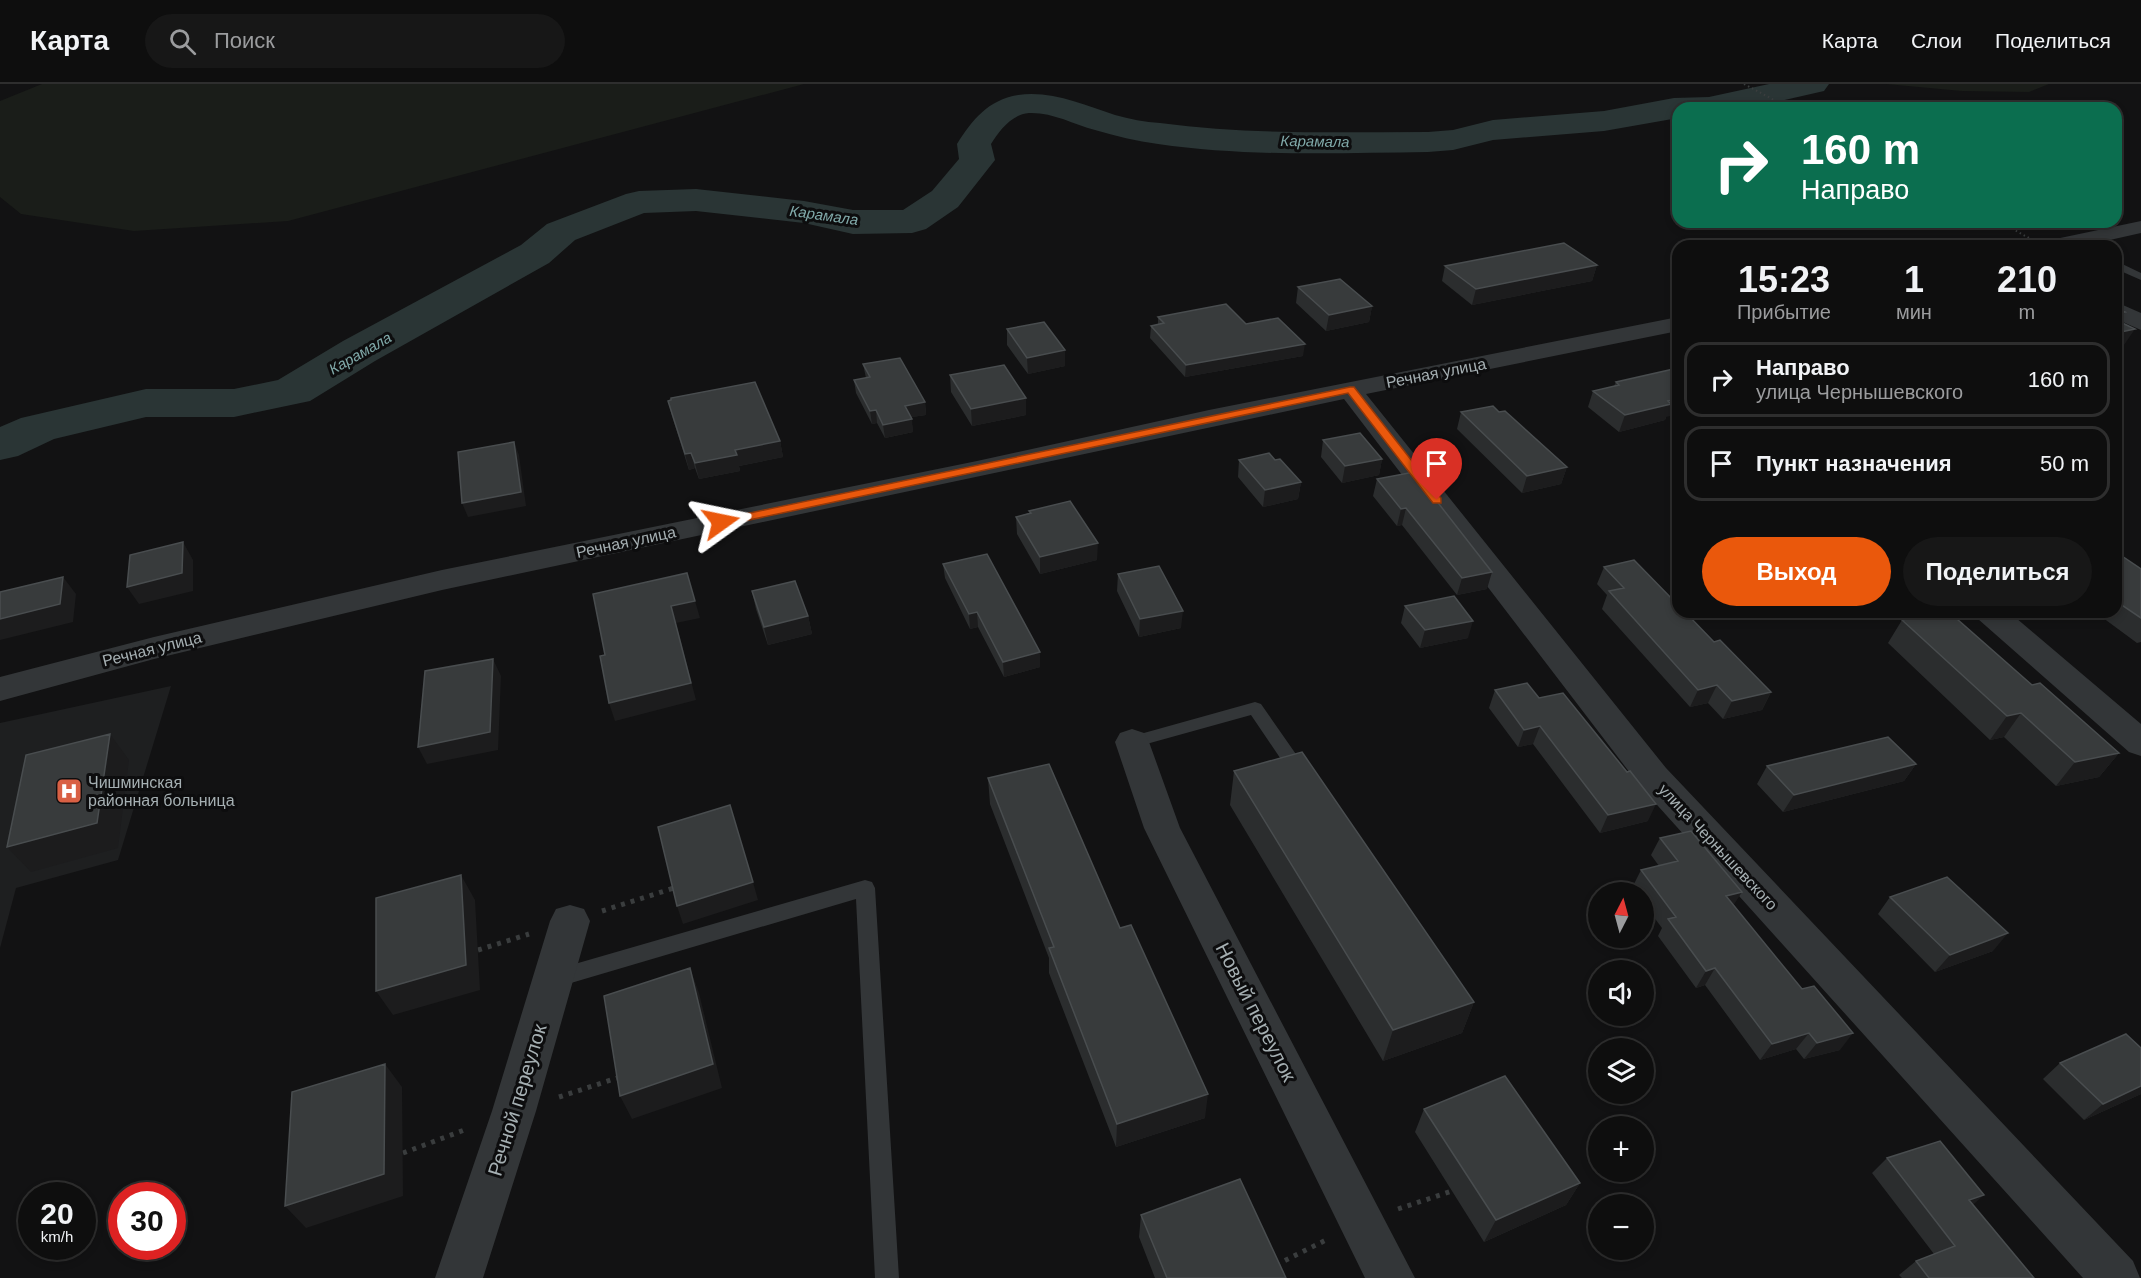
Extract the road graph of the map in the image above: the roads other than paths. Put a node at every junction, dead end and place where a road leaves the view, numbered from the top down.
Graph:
1 (2141, 228) edge
2 (2081, 240) edge
3 (2122, 267) edge
4 (2141, 277) edge
5 (2122, 312) edge
6 (2141, 323) edge
7 (1672, 330) edge
8 (1350, 390) junction
9 (1996, 618) edge
10 (0, 689) edge
11 (1132, 742) joint
12 (2141, 743) edge
13 (1308, 786) edge
14 (570, 921) dead end
15 (554, 979) junction
16 (459, 1278) edge
17 (887, 1278) edge
18 (1391, 1278) edge
19 (2116, 1278) edge

1 - 2 street
3 - 4 lane
5 - 6 street
7 - 8 street, Речная улица
8 - 10 street, Речная улица
8 - 19 street, улица Чернышевского
9 - 12 street
11 - 13 lane
11 - 18 street, Новый переулок
14 - 15 street, Речной переулок
15 - 16 street, Речной переулок
15 - 17 lane

